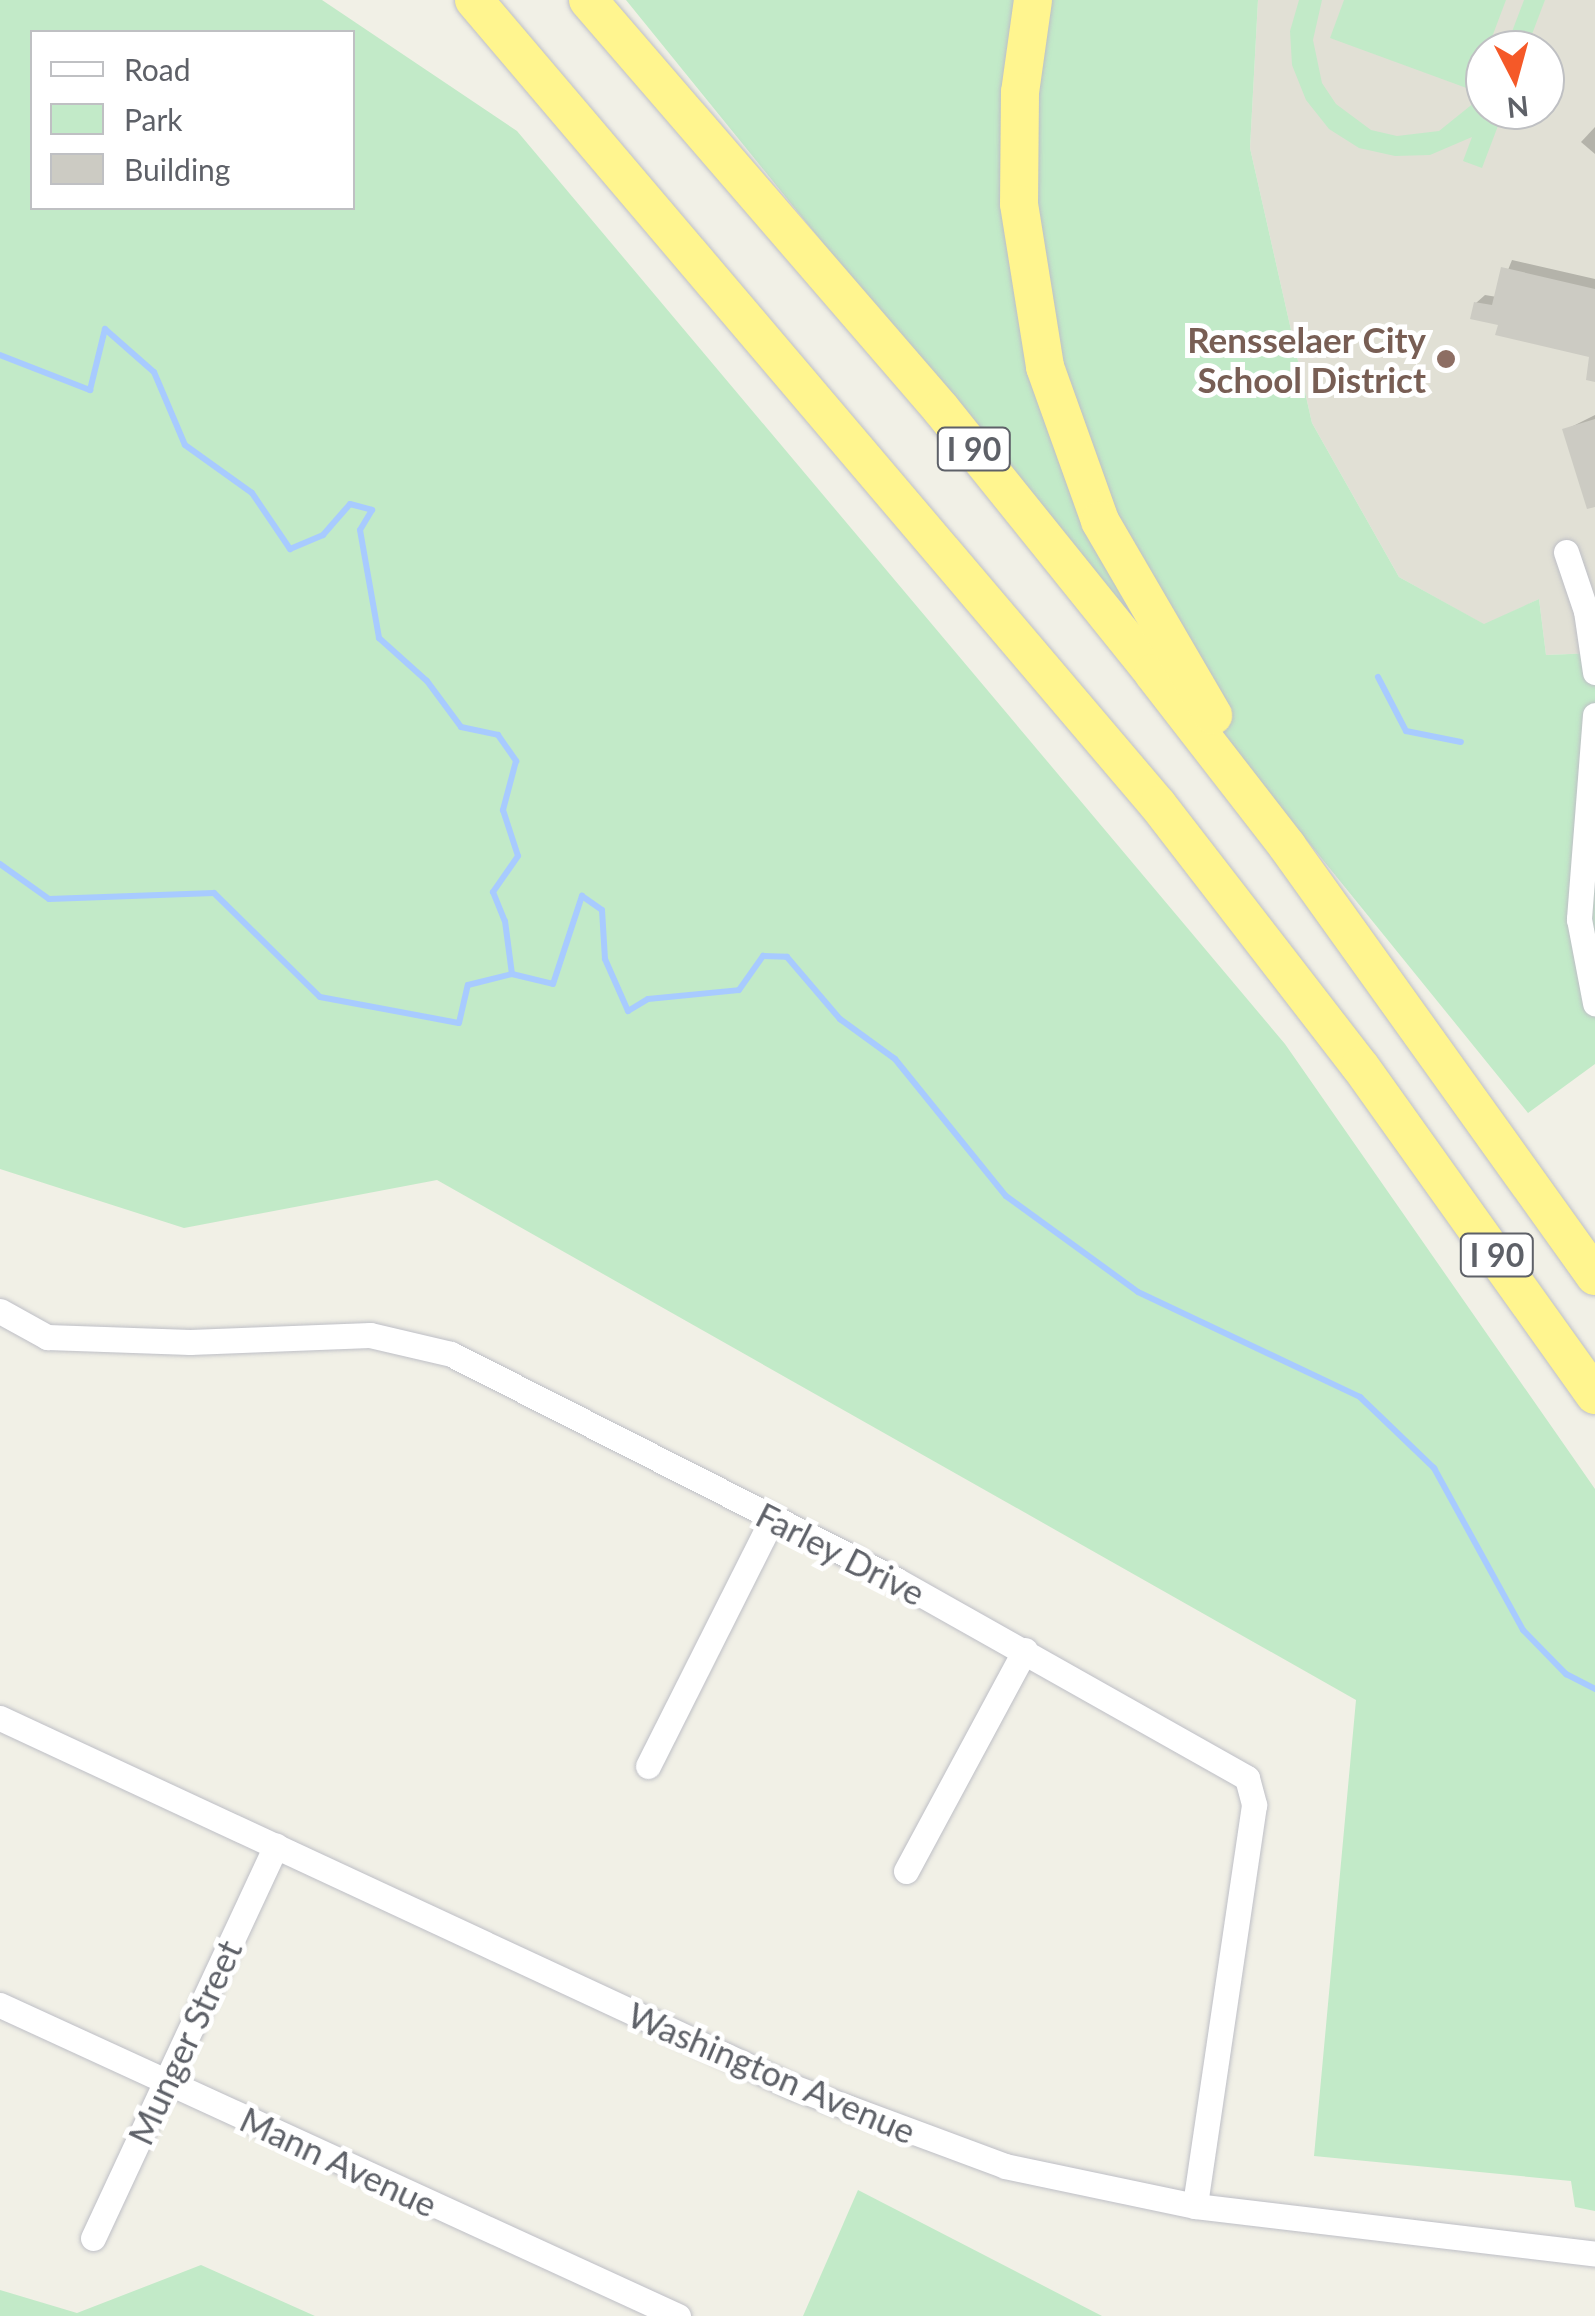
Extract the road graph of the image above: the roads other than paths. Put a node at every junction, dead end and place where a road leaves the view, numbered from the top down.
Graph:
1 (472, 0) edge
2 (588, 0) edge
3 (1033, 0) edge
4 (1566, 552) dead end
5 (1595, 672) edge
6 (1595, 716) edge
7 (1339, 916) junction
8 (1595, 1003) edge
9 (1595, 1276) edge
10 (0, 1311) edge
11 (1595, 1394) edge
12 (773, 1518) junction
13 (1025, 1650) junction
14 (0, 1718) edge
15 (648, 1766) dead end
16 (276, 1846) junction
17 (906, 1871) dead end
18 (0, 2005) edge
19 (167, 2082) junction
20 (1195, 2206) junction
21 (92, 2238) dead end
22 (1595, 2254) edge
23 (678, 2316) edge

1 - 11 highway, I 90
2 - 7 highway, I 90
3 - 7 highway
4 - 5 street
6 - 8 street
7 - 9 highway, I 90
10 - 12 street, Farley Drive
12 - 13 street, Farley Drive
12 - 15 street
13 - 17 street
13 - 20 street, Farley Drive
14 - 16 street, Washington Avenue
16 - 19 street, Munger Street
16 - 20 street, Washington Avenue
18 - 19 street, Mann Avenue
19 - 21 street, Munger Street
19 - 23 street, Mann Avenue
20 - 22 street, Washington Avenue

